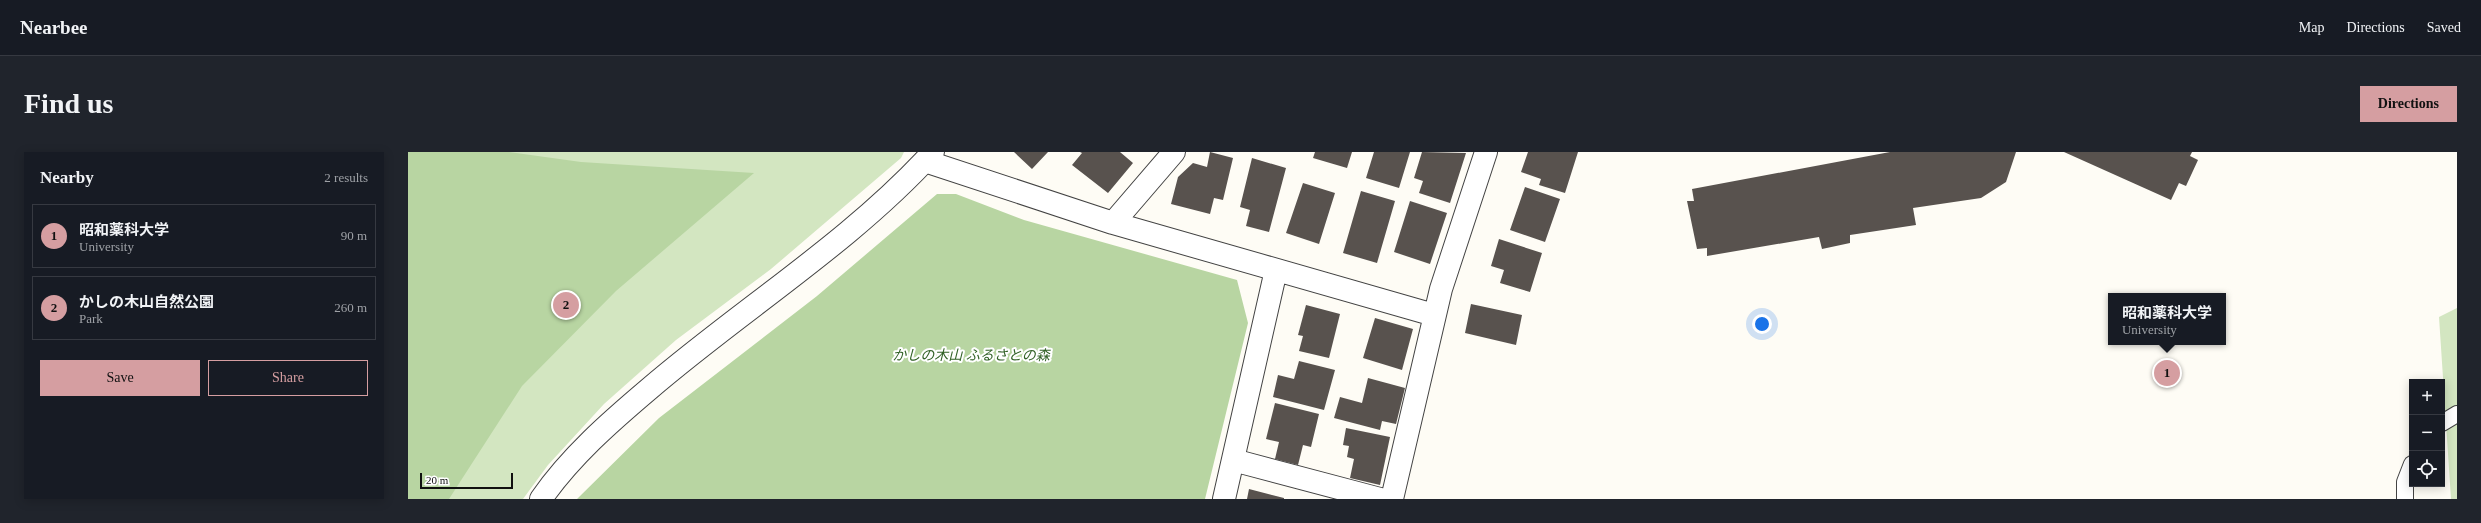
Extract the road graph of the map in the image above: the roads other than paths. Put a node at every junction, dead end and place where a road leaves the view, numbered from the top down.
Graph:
1 (1174, 152) edge
2 (1486, 152) edge
3 (929, 157) edge
4 (1113, 223) junction
5 (1276, 270) junction
6 (1434, 315) junction
7 (2457, 414) edge
8 (2445, 421) edge
9 (1233, 460) junction
10 (2409, 472) edge
11 (541, 499) edge
12 (1224, 499) edge
13 (1380, 499) edge
14 (1392, 499) edge
15 (2405, 499) edge

1 - 4 street
2 - 6 street
3 - 4 street
3 - 11 street
4 - 5 street
5 - 6 street
5 - 9 street
6 - 14 street
7 - 8 lane
9 - 12 street
9 - 13 street
10 - 15 lane

